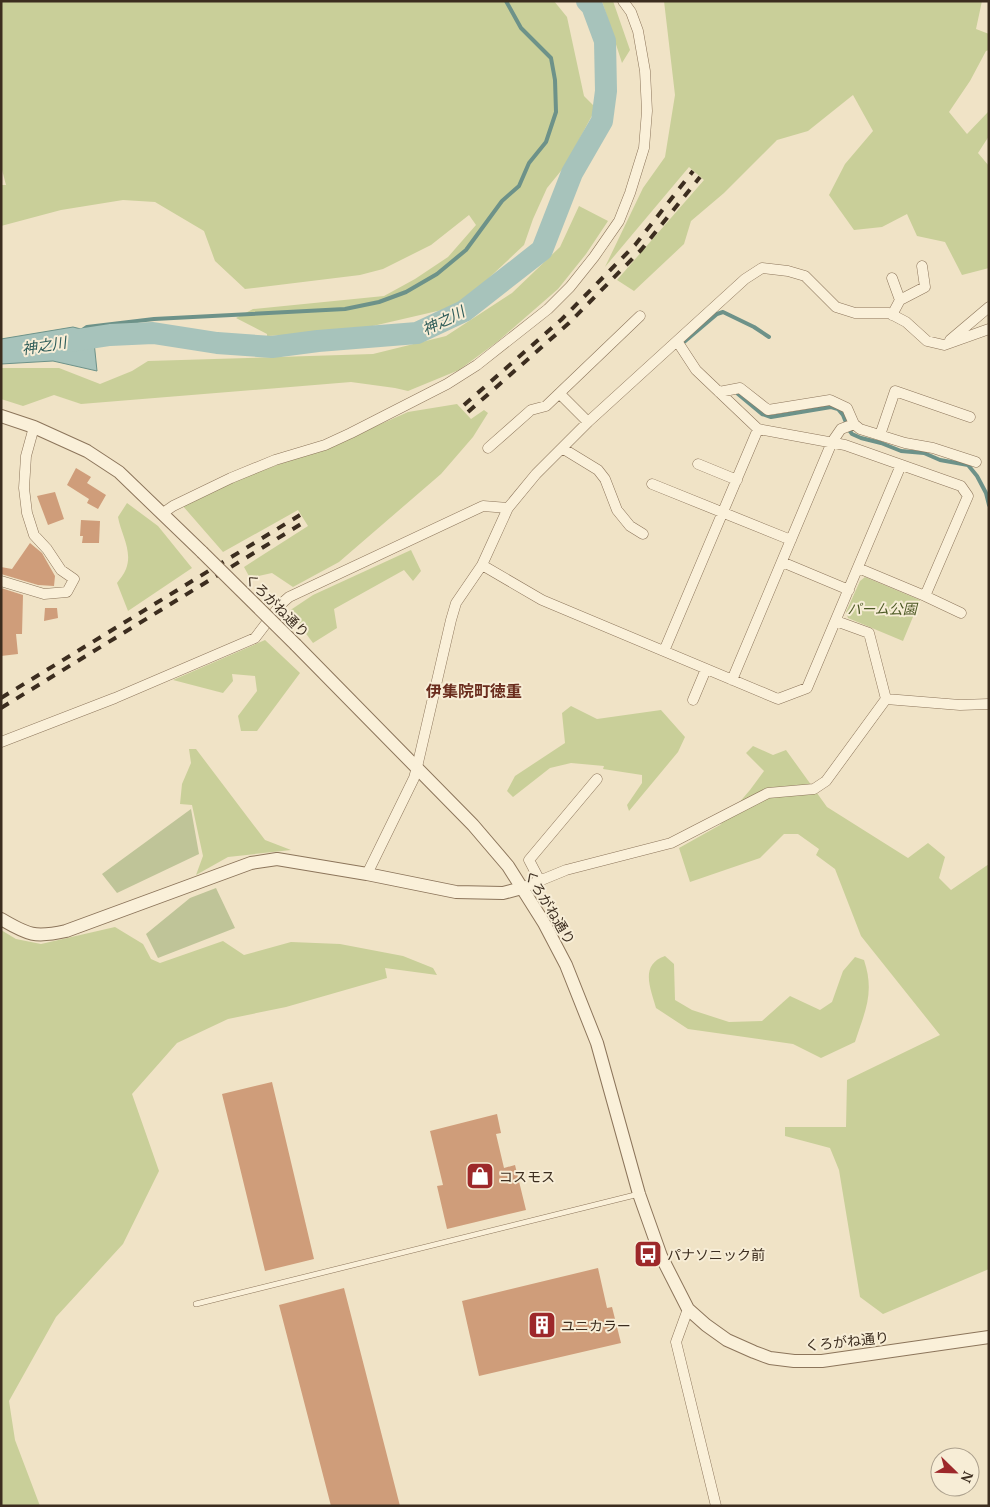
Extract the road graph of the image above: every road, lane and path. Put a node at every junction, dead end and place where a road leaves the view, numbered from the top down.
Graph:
1 (623, 1) edge
2 (922, 266) dead end
3 (892, 278) dead end
4 (900, 300) junction
5 (989, 307) edge
6 (892, 314) junction
7 (640, 316) dead end
8 (989, 329) edge
9 (678, 341) junction
10 (944, 345) junction
11 (719, 392) junction
12 (560, 394) junction
13 (1, 416) edge
14 (970, 418) dead end
15 (588, 422) junction
16 (847, 426) junction
17 (34, 427) junction
18 (758, 429) junction
19 (880, 435) junction
20 (832, 442) junction
21 (488, 448) dead end
22 (562, 448) junction
23 (976, 462) dead end
24 (698, 464) dead end
25 (901, 465) junction
26 (737, 480) junction
27 (652, 484) dead end
28 (508, 508) junction
29 (163, 513) junction
30 (723, 513) junction
31 (643, 534) dead end
32 (790, 540) junction
33 (782, 562) junction
34 (482, 565) junction
35 (858, 568) junction
36 (1, 581) edge
37 (849, 590) junction
38 (925, 596) junction
39 (961, 613) dead end
40 (836, 621) junction
41 (664, 651) junction
42 (706, 669) junction
43 (732, 680) junction
44 (886, 699) junction
45 (693, 700) dead end
46 (989, 704) edge
47 (1, 742) edge
48 (417, 767) junction
49 (597, 779) dead end
50 (367, 874) junction
51 (540, 881) junction
52 (522, 888) junction
53 (1, 919) edge
54 (639, 1194) junction
55 (196, 1304) dead end
56 (688, 1309) junction
57 (989, 1337) edge
58 (716, 1506) edge

1 - 29 street
2 - 4 street
3 - 4 street
4 - 6 street
5 - 10 street
6 - 9 street
6 - 10 street
7 - 12 street
8 - 10 street
9 - 11 street
9 - 15 street
11 - 16 street
11 - 18 street
12 - 15 street
12 - 21 street
13 - 17 street, くろがね通り
14 - 19 street
15 - 22 street
16 - 19 street
16 - 20 street
17 - 29 street, くろがね通り
17 - 36 street
18 - 20 street
18 - 26 street
19 - 23 street
20 - 25 street
20 - 32 street
22 - 28 street
22 - 31 street
24 - 26 street
25 - 35 street
25 - 38 street
26 - 30 street
27 - 30 street
28 - 34 street
28 - 47 street
29 - 48 street, くろがね通り, bridge
30 - 32 street
30 - 41 street
32 - 33 street
33 - 37 street
33 - 43 street
34 - 41 street
34 - 48 street
35 - 37 street
35 - 38 street
37 - 40 street
38 - 39 street
40 - 43 street
40 - 44 street
41 - 42 street
42 - 43 street
42 - 45 street
44 - 46 street
44 - 51 street
48 - 50 street
48 - 52 street, くろがね通り
49 - 51 street
50 - 52 street
50 - 53 street
51 - 52 street
52 - 54 street, くろがね通り
54 - 55 lane
54 - 56 street, くろがね通り
56 - 57 street, くろがね通り
56 - 58 street

